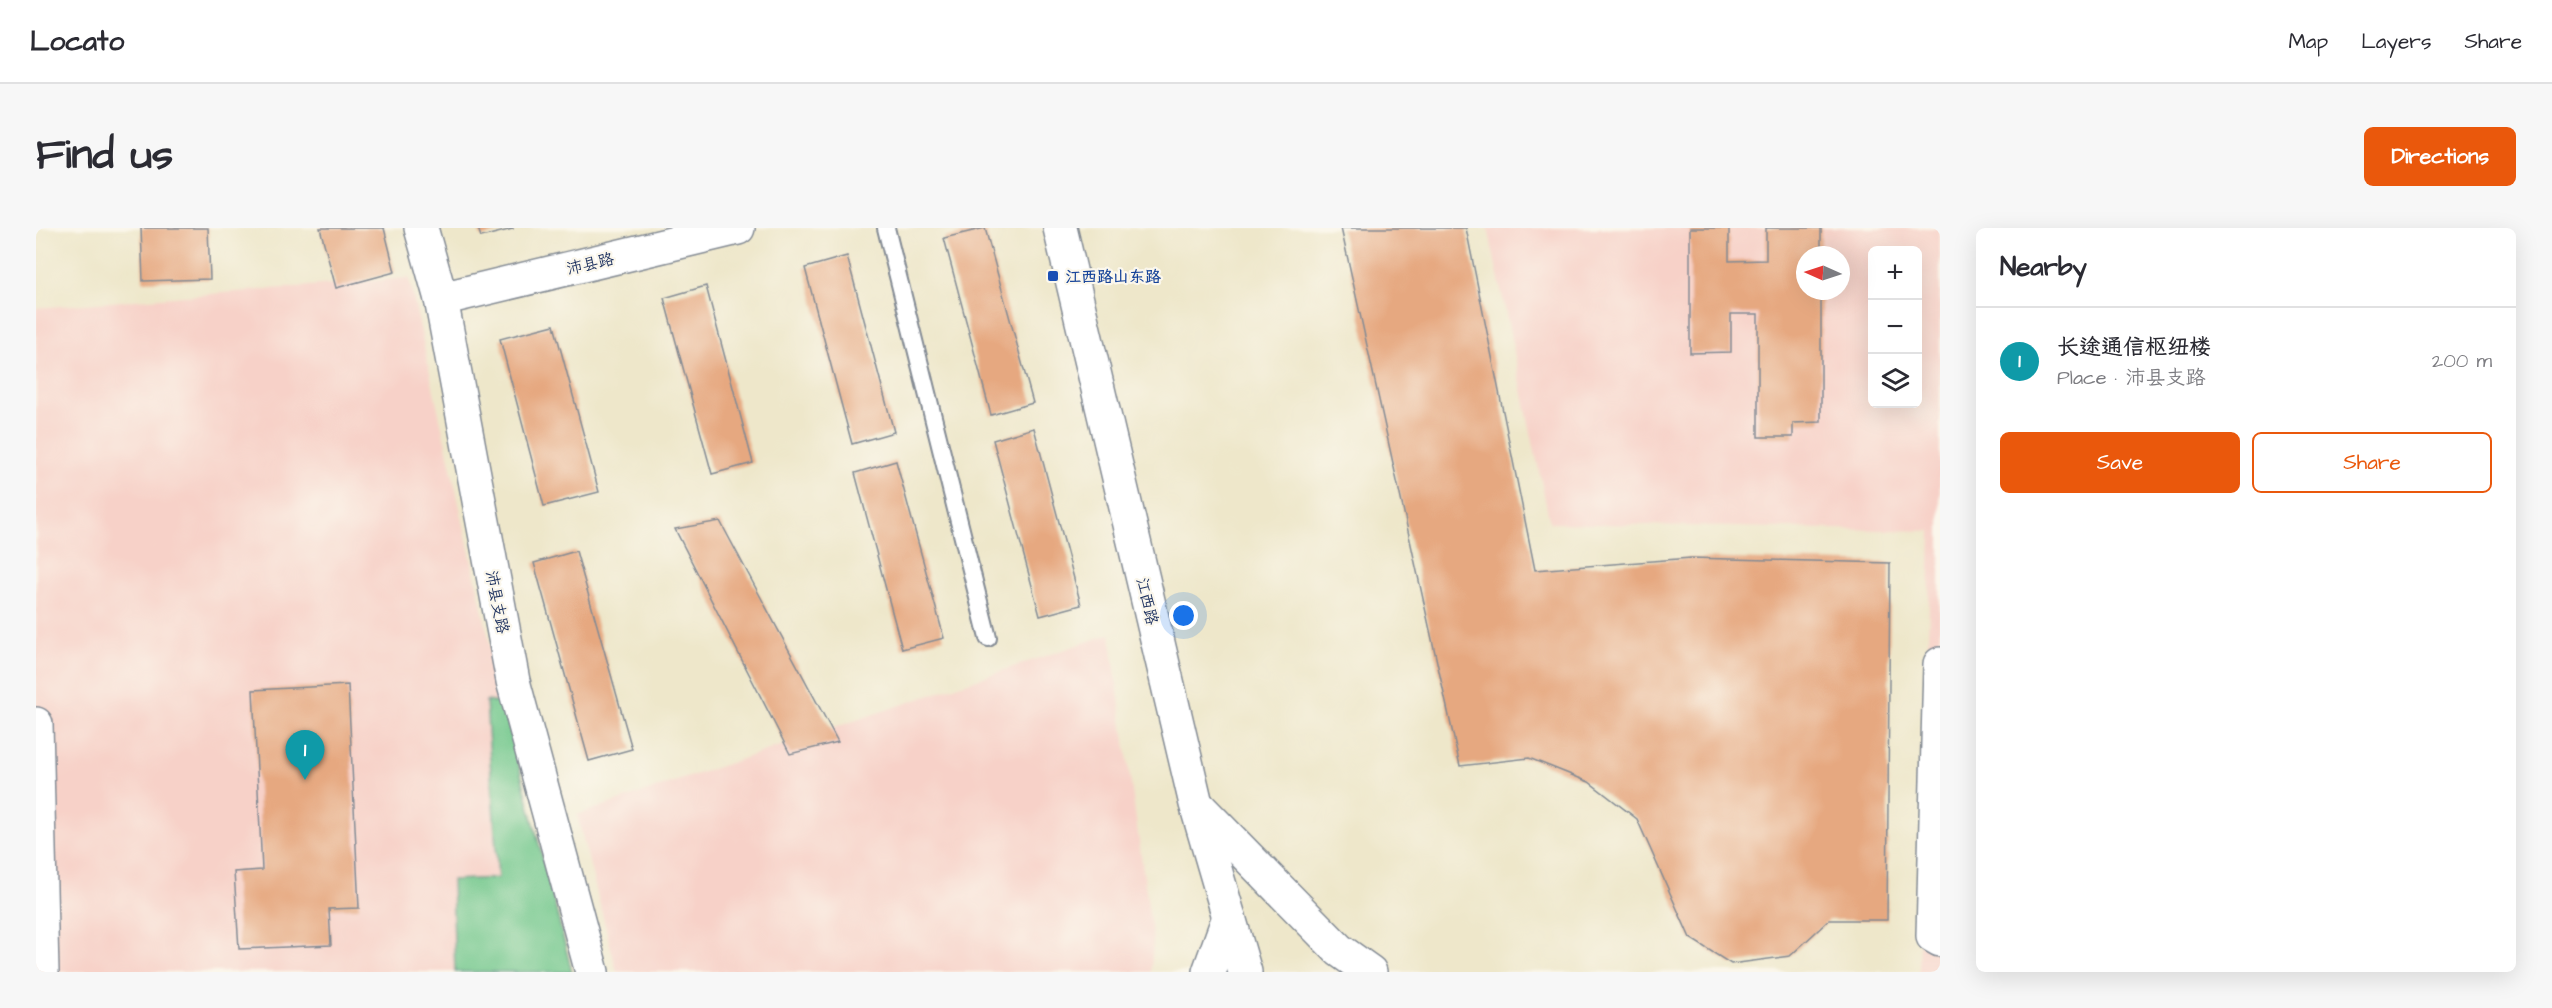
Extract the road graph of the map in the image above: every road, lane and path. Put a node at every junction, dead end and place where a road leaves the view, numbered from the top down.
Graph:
1 (420, 228) edge
2 (738, 228) edge
3 (886, 228) edge
4 (1060, 228) edge
5 (441, 299) junction
6 (988, 638) dead end
7 (1940, 664) edge
8 (36, 724) edge
9 (1196, 804) junction
10 (1229, 917) junction
11 (1940, 940) edge
12 (42, 972) edge
13 (592, 972) edge
14 (1209, 972) edge
15 (1245, 972) edge
16 (1370, 972) edge

1 - 5 street, 沛县支路
2 - 5 street, 沛县路
3 - 6 lane
4 - 9 street, 江西路
5 - 13 street, 沛县支路
7 - 11 street
8 - 12 street
9 - 10 street, 江西路
9 - 16 street
10 - 14 street
10 - 15 street, 江西路

